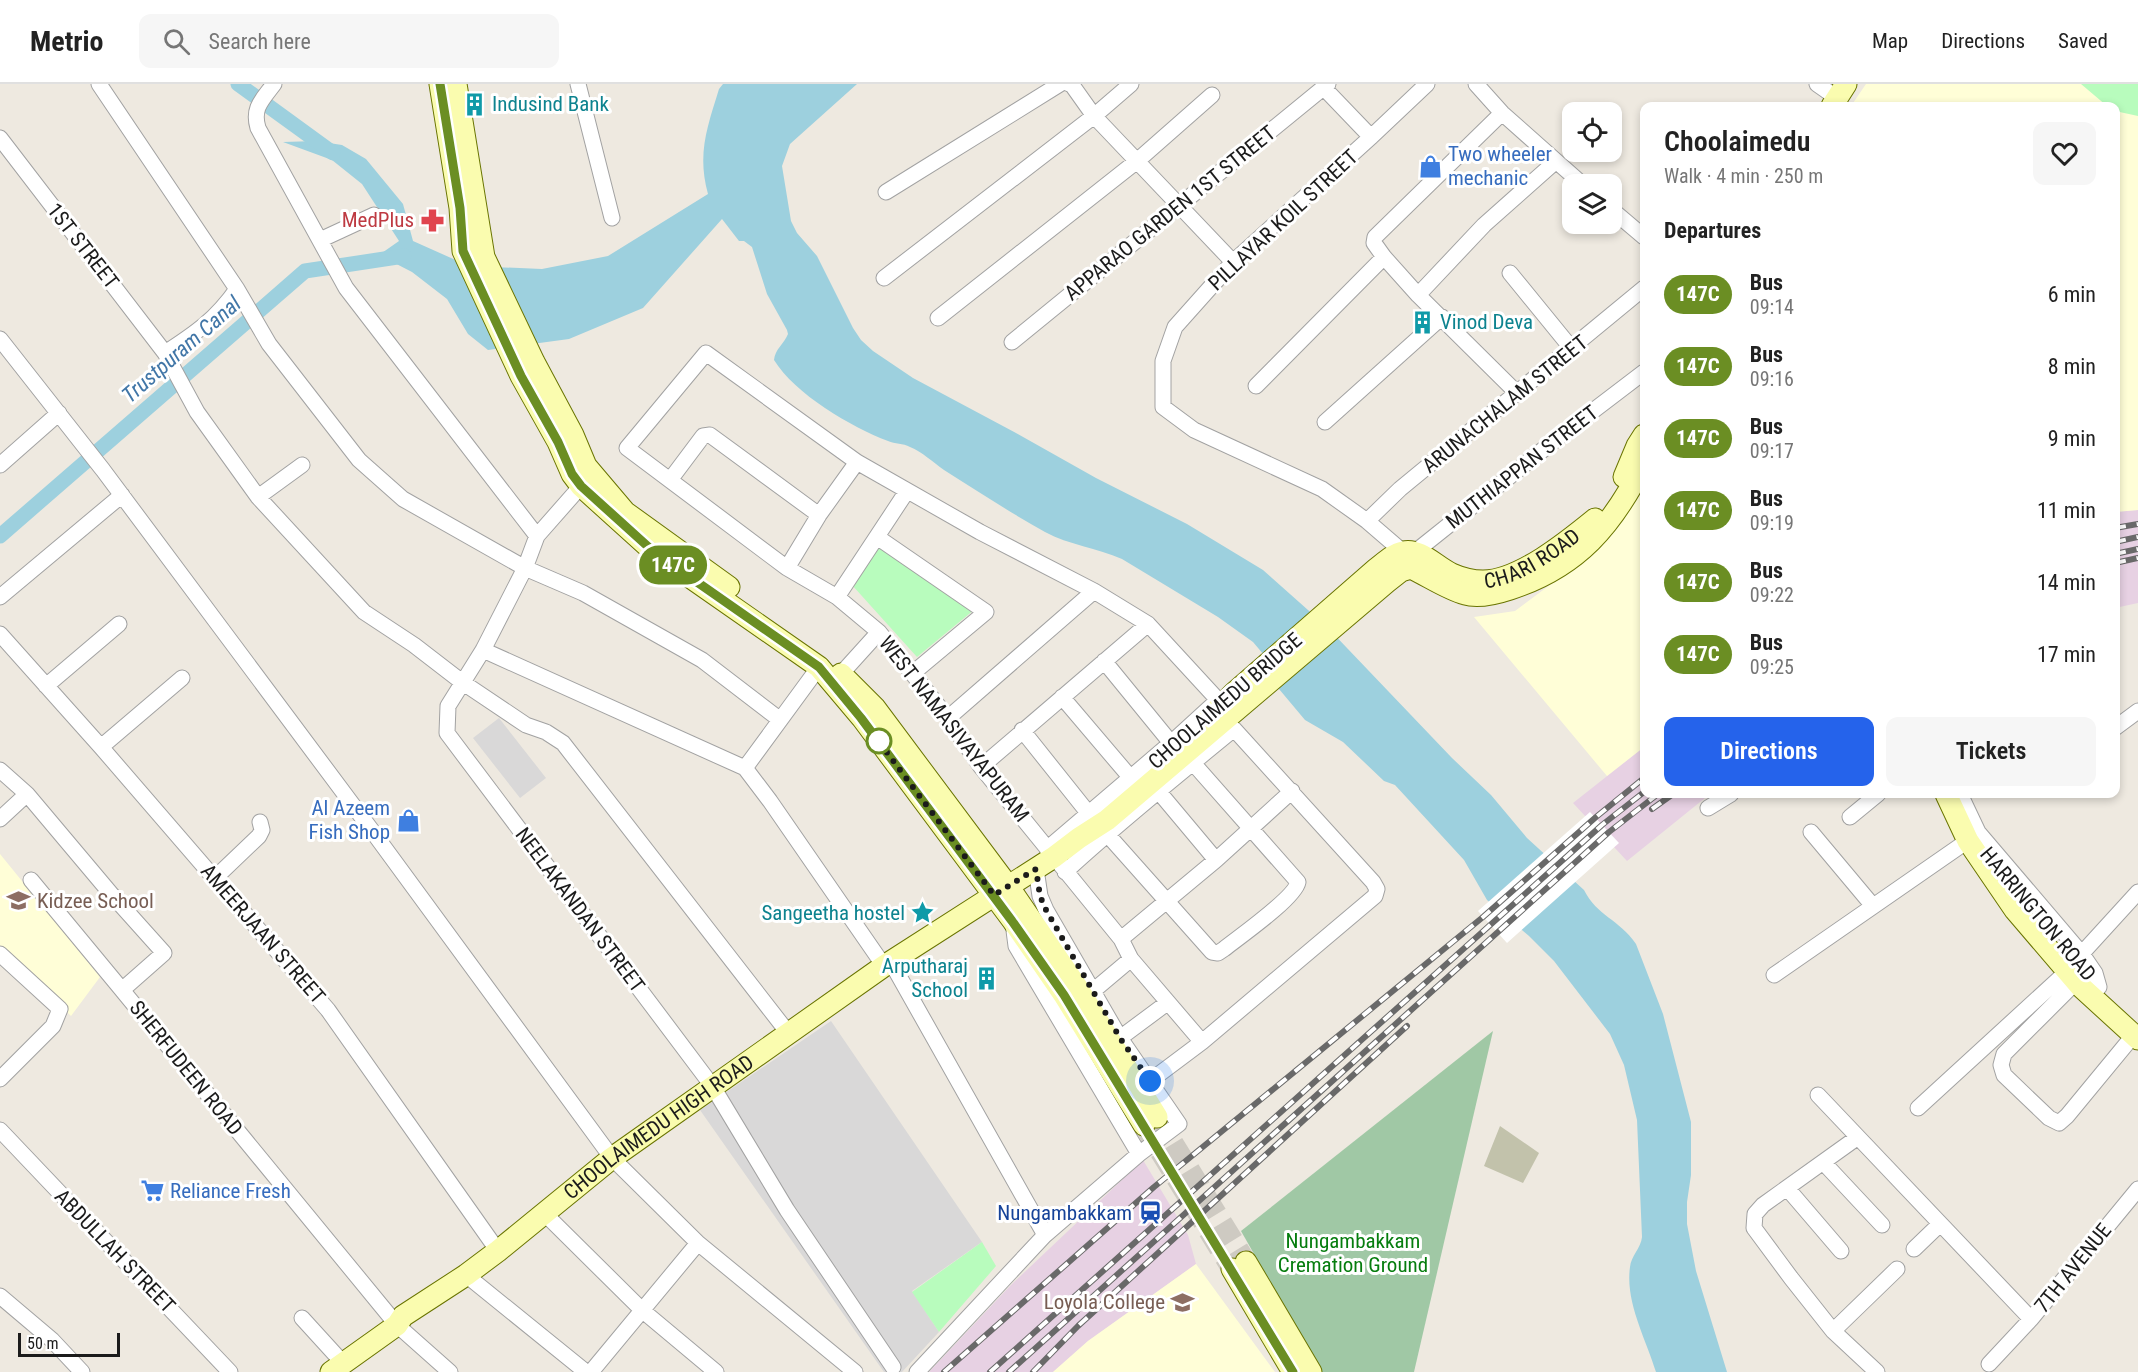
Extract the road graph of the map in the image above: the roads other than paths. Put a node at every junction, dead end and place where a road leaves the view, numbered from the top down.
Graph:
1 (99, 84) edge
2 (274, 84) edge
3 (440, 84) edge
4 (456, 84) edge
5 (578, 84) edge
6 (1060, 84) edge
7 (1069, 84) edge
8 (1131, 84) edge
9 (1427, 84) edge
10 (1476, 84) edge
11 (1817, 84) edge
12 (1326, 86) edge
13 (1212, 95) dead end
14 (1838, 96) edge
15 (1502, 113) junction
16 (1094, 116) junction
17 (1371, 137) junction
18 (0, 138) edge
19 (1137, 161) junction
20 (1555, 162) junction
21 (1570, 174) edge
22 (886, 192) dead end
23 (1179, 206) junction
24 (374, 215) dead end
25 (612, 218) dead end
26 (1622, 218) edge
27 (1640, 234) edge
28 (320, 240) junction
29 (1384, 257) junction
30 (1233, 262) junction
31 (1510, 273) dead end
32 (884, 278) dead end
33 (237, 289) junction
34 (1640, 291) edge
35 (1418, 295) junction
36 (1443, 317) junction
37 (938, 318) dead end
38 (0, 339) edge
39 (1012, 342) dead end
40 (1572, 349) junction
41 (165, 353) junction
42 (528, 369) junction
43 (1640, 375) edge
44 (1256, 386) dead end
45 (1518, 393) junction
46 (59, 413) junction
47 (1325, 422) dead end
48 (1640, 441) edge
49 (857, 462) junction
50 (0, 465) edge
51 (302, 465) dead end
52 (1640, 470) edge
53 (670, 480) junction
54 (581, 486) junction
55 (908, 491) junction
56 (122, 495) junction
57 (258, 497) junction
58 (819, 515) junction
59 (1367, 521) junction
60 (537, 536) junction
61 (877, 537) junction
62 (1410, 557) junction
63 (525, 567) junction
64 (787, 568) junction
65 (1094, 591) junction
66 (0, 597) edge
67 (837, 597) junction
68 (119, 624) dead end
69 (1148, 624) junction
70 (879, 632) junction
71 (1, 637) edge
72 (483, 650) junction
73 (1104, 661) junction
74 (819, 667) junction
75 (913, 673) junction
76 (841, 674) junction
77 (182, 678) dead end
78 (462, 682) junction
79 (46, 686) junction
80 (1062, 697) junction
81 (1239, 699) joint
82 (2138, 711) edge
83 (948, 718) junction
84 (779, 719) junction
85 (2120, 724) edge
86 (1023, 730) junction
87 (1171, 743) junction
88 (101, 747) junction
89 (1193, 763) junction
90 (981, 767) junction
91 (745, 768) junction
92 (0, 770) edge
93 (1130, 777) junction
94 (1292, 791) junction
95 (1159, 792) junction
96 (27, 794) junction
97 (1724, 798) edge
98 (1873, 798) edge
99 (1940, 798) edge
100 (1948, 798) edge
101 (1955, 798) edge
102 (1962, 798) edge
103 (1708, 808) dead end
104 (1089, 814) junction
105 (1850, 817) dead end
106 (0, 819) edge
107 (260, 822) dead end
108 (1250, 828) junction
109 (1811, 832) dead end
110 (1107, 834) junction
111 (1963, 844) junction
112 (1056, 859) junction
113 (1215, 860) junction
114 (1036, 869) junction
115 (215, 878) junction
116 (31, 880) dead end
117 (1001, 891) junction
118 (2138, 892) edge
119 (1166, 902) junction
120 (1873, 906) junction
121 (1012, 921) junction
122 (1121, 939) junction
123 (0, 954) edge
124 (1131, 959) junction
125 (888, 964) junction
126 (1774, 975) dead end
127 (2077, 976) junction
128 (122, 990) junction
129 (1093, 991) junction
130 (1167, 1003) junction
131 (2136, 1032) edge
132 (789, 1034) junction
133 (1120, 1038) junction
134 (1202, 1042) junction
135 (3, 1069) edge
136 (1150, 1081) junction
137 (713, 1087) junction
138 (1818, 1095) dead end
139 (1918, 1108) dead end
140 (0, 1130) edge
141 (1858, 1137) junction
142 (1139, 1154) junction
143 (612, 1158) junction
144 (1823, 1162) junction
145 (1788, 1188) junction
146 (2138, 1189) edge
147 (545, 1214) junction
148 (1940, 1224) junction
149 (1882, 1225) dead end
150 (1045, 1235) junction
151 (698, 1243) junction
152 (1914, 1249) dead end
153 (498, 1251) junction
154 (1841, 1251) dead end
155 (1897, 1269) dead end
156 (466, 1275) junction
157 (0, 1296) edge
158 (643, 1311) junction
159 (302, 1318) dead end
160 (2031, 1319) junction
161 (397, 1325) junction
162 (1833, 1331) junction
163 (1989, 1364) dead end
164 (893, 1367) dead end
165 (337, 1368) edge
166 (82, 1372) edge
167 (230, 1372) edge
168 (450, 1372) edge
169 (586, 1372) edge
170 (591, 1372) edge
171 (716, 1372) edge
172 (855, 1372) edge
173 (918, 1372) edge
174 (1293, 1372) edge
175 (1311, 1372) edge
176 (1877, 1372) edge

1 - 33 street
2 - 28 street
3 - 42 main road
4 - 42 main road
5 - 25 street
6 - 22 street
7 - 16 street
8 - 16 street
9 - 17 street, PILLAYAR KOIL STREET
10 - 15 street
11 - 14 street
12 - 17 street
12 - 23 street, APPARAO GARDEN 1ST STREET
13 - 19 street
15 - 20 street
15 - 29 street
16 - 19 street
16 - 32 street
17 - 30 street, PILLAYAR KOIL STREET
18 - 41 street, 1ST STREET
19 - 23 street
19 - 37 street
20 - 21 street
20 - 35 street
23 - 30 street
23 - 39 street, APPARAO GARDEN 1ST STREET
24 - 28 street
26 - 27 street
28 - 60 street
29 - 35 street
29 - 44 street
30 - 59 street, PILLAYAR KOIL STREET
31 - 40 street
33 - 41 street
33 - 63 street
34 - 40 street, ARUNACHALAM STREET
35 - 36 street
36 - 45 street
36 - 47 street
38 - 46 street
40 - 45 street, ARUNACHALAM STREET
41 - 57 street, 1ST STREET
42 - 54 main road
42 - 76 main road
43 - 62 street, MUTHIAPPAN STREET
45 - 59 street, ARUNACHALAM STREET
46 - 50 street
46 - 56 street
48 - 62 main road, CHARI ROAD
49 - 53 street, WEST NAMASIVAYAPURAM
49 - 55 street
49 - 58 street
51 - 57 street
52 - 62 main road, CHARI ROAD
53 - 58 street
53 - 64 street, WEST NAMASIVAYAPURAM
54 - 60 street
54 - 74 main road
55 - 61 street
55 - 65 street
56 - 66 street
56 - 143 street
57 - 78 street, 1ST STREET
58 - 64 street
59 - 62 street
60 - 63 street
61 - 67 street
61 - 75 street
62 - 81 main road, CHOOLAIMEDU BRIDGE
63 - 72 street
63 - 84 street
64 - 67 street, WEST NAMASIVAYAPURAM
65 - 69 street
65 - 83 street
67 - 70 street, WEST NAMASIVAYAPURAM
68 - 79 street
69 - 73 street
69 - 87 street
70 - 75 street, WEST NAMASIVAYAPURAM
70 - 76 street
71 - 79 street, AMEERJAAN STREET
72 - 78 street
72 - 91 street
73 - 80 street
73 - 87 street
74 - 84 street
74 - 117 main road
75 - 83 street, WEST NAMASIVAYAPURAM
76 - 117 main road
77 - 88 street
78 - 132 street, 1ST STREET
78 - 137 street, NEELAKANDAN STREET
79 - 88 street, AMEERJAAN STREET
80 - 86 street
80 - 93 street
81 - 112 main road, CHOOLAIMEDU HIGH ROAD
82 - 85 street
83 - 90 street, WEST NAMASIVAYAPURAM
84 - 91 street
86 - 90 street
86 - 104 street
87 - 93 street
88 - 115 street, AMEERJAAN STREET
89 - 94 street
89 - 95 street
89 - 108 street
90 - 112 street, WEST NAMASIVAYAPURAM
91 - 125 street
92 - 96 street, SHERFUDEEN ROAD
93 - 104 street
94 - 108 street
94 - 134 street
95 - 110 street
95 - 113 street
96 - 106 street
96 - 128 street, SHERFUDEEN ROAD
97 - 103 street
98 - 105 street
99 - 111 street
100 - 127 main road, HARRINGTON ROAD
101 - 127 main road, HARRINGTON ROAD
102 - 127 street
104 - 112 street
107 - 115 street
108 - 113 street
108 - 119 street
109 - 120 street
110 - 112 street
110 - 119 street
111 - 120 street
111 - 127 street
112 - 114 main road, CHOOLAIMEDU HIGH ROAD
112 - 122 street, WEST NAMASIVAYAPURAM
113 - 119 street
114 - 117 main road, CHOOLAIMEDU HIGH ROAD
114 - 129 street
115 - 153 street, AMEERJAAN STREET
116 - 128 street
117 - 121 main road
117 - 121 main road
117 - 125 main road, CHOOLAIMEDU HIGH ROAD
118 - 127 street
119 - 122 street
120 - 126 street
121 - 142 street
122 - 124 street, WEST NAMASIVAYAPURAM
123 - 135 street
124 - 129 street
124 - 130 street, WEST NAMASIVAYAPURAM
125 - 132 main road, CHOOLAIMEDU HIGH ROAD
125 - 150 street
127 - 131 main road, HARRINGTON ROAD
127 - 131 street
127 - 139 street
128 - 161 street, SHERFUDEEN ROAD
129 - 133 street
130 - 133 street
130 - 134 street, WEST NAMASIVAYAPURAM
132 - 137 main road, CHOOLAIMEDU HIGH ROAD
133 - 136 street
134 - 136 street
136 - 142 street
137 - 143 main road, CHOOLAIMEDU HIGH ROAD
137 - 164 street, NEELAKANDAN STREET
138 - 141 street
140 - 167 street, ABDULLAH STREET
141 - 144 street
141 - 148 street
142 - 150 street
143 - 147 main road, CHOOLAIMEDU HIGH ROAD
143 - 151 street
144 - 145 street
144 - 149 street
145 - 154 street
145 - 162 street
146 - 160 street, 7TH AVENUE
147 - 153 main road, CHOOLAIMEDU HIGH ROAD
147 - 158 street
148 - 152 street
148 - 160 street
150 - 173 street
151 - 158 street
151 - 172 street
153 - 156 main road, CHOOLAIMEDU HIGH ROAD
155 - 162 street
156 - 161 main road, CHOOLAIMEDU HIGH ROAD
156 - 169 street
157 - 166 street
158 - 170 street
158 - 171 street
159 - 165 street
160 - 163 street, 7TH AVENUE
161 - 165 main road, CHOOLAIMEDU HIGH ROAD
161 - 168 street, SHERFUDEEN ROAD
162 - 176 street
174 - 175 main road

